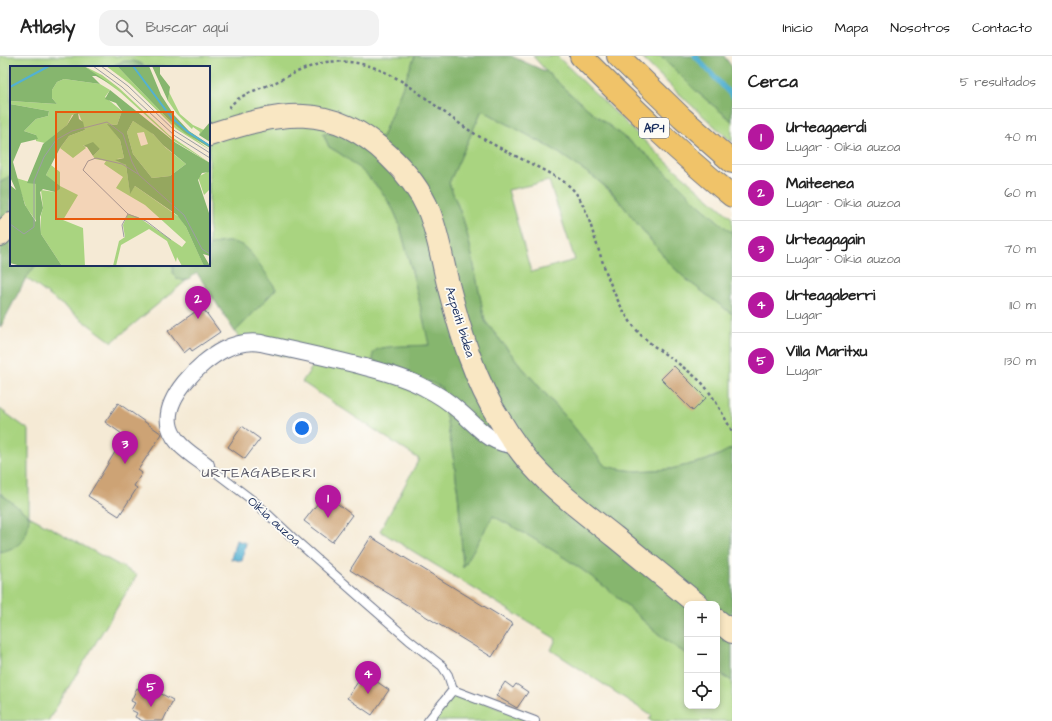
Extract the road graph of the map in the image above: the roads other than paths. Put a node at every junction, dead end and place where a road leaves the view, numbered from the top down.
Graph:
1 (581, 56) edge
2 (618, 56) edge
3 (219, 132) edge
4 (732, 162) edge
5 (732, 196) edge
6 (10, 225) edge
7 (0, 235) edge
8 (516, 445) junction
9 (206, 465) joint
10 (693, 601) edge
11 (720, 622) edge
12 (732, 632) edge
13 (453, 690) junction
14 (428, 721) edge
15 (535, 721) edge

1 - 5 highway, AP-1
2 - 4 highway, AP-1
3 - 8 main road, Azpeiti bidea
6 - 7 main road
8 - 9 street, Oikia auzoa
8 - 10 main road, Azpeiti bidea
9 - 13 lane, Oikia auzoa
11 - 12 main road
13 - 14 lane
13 - 15 lane

